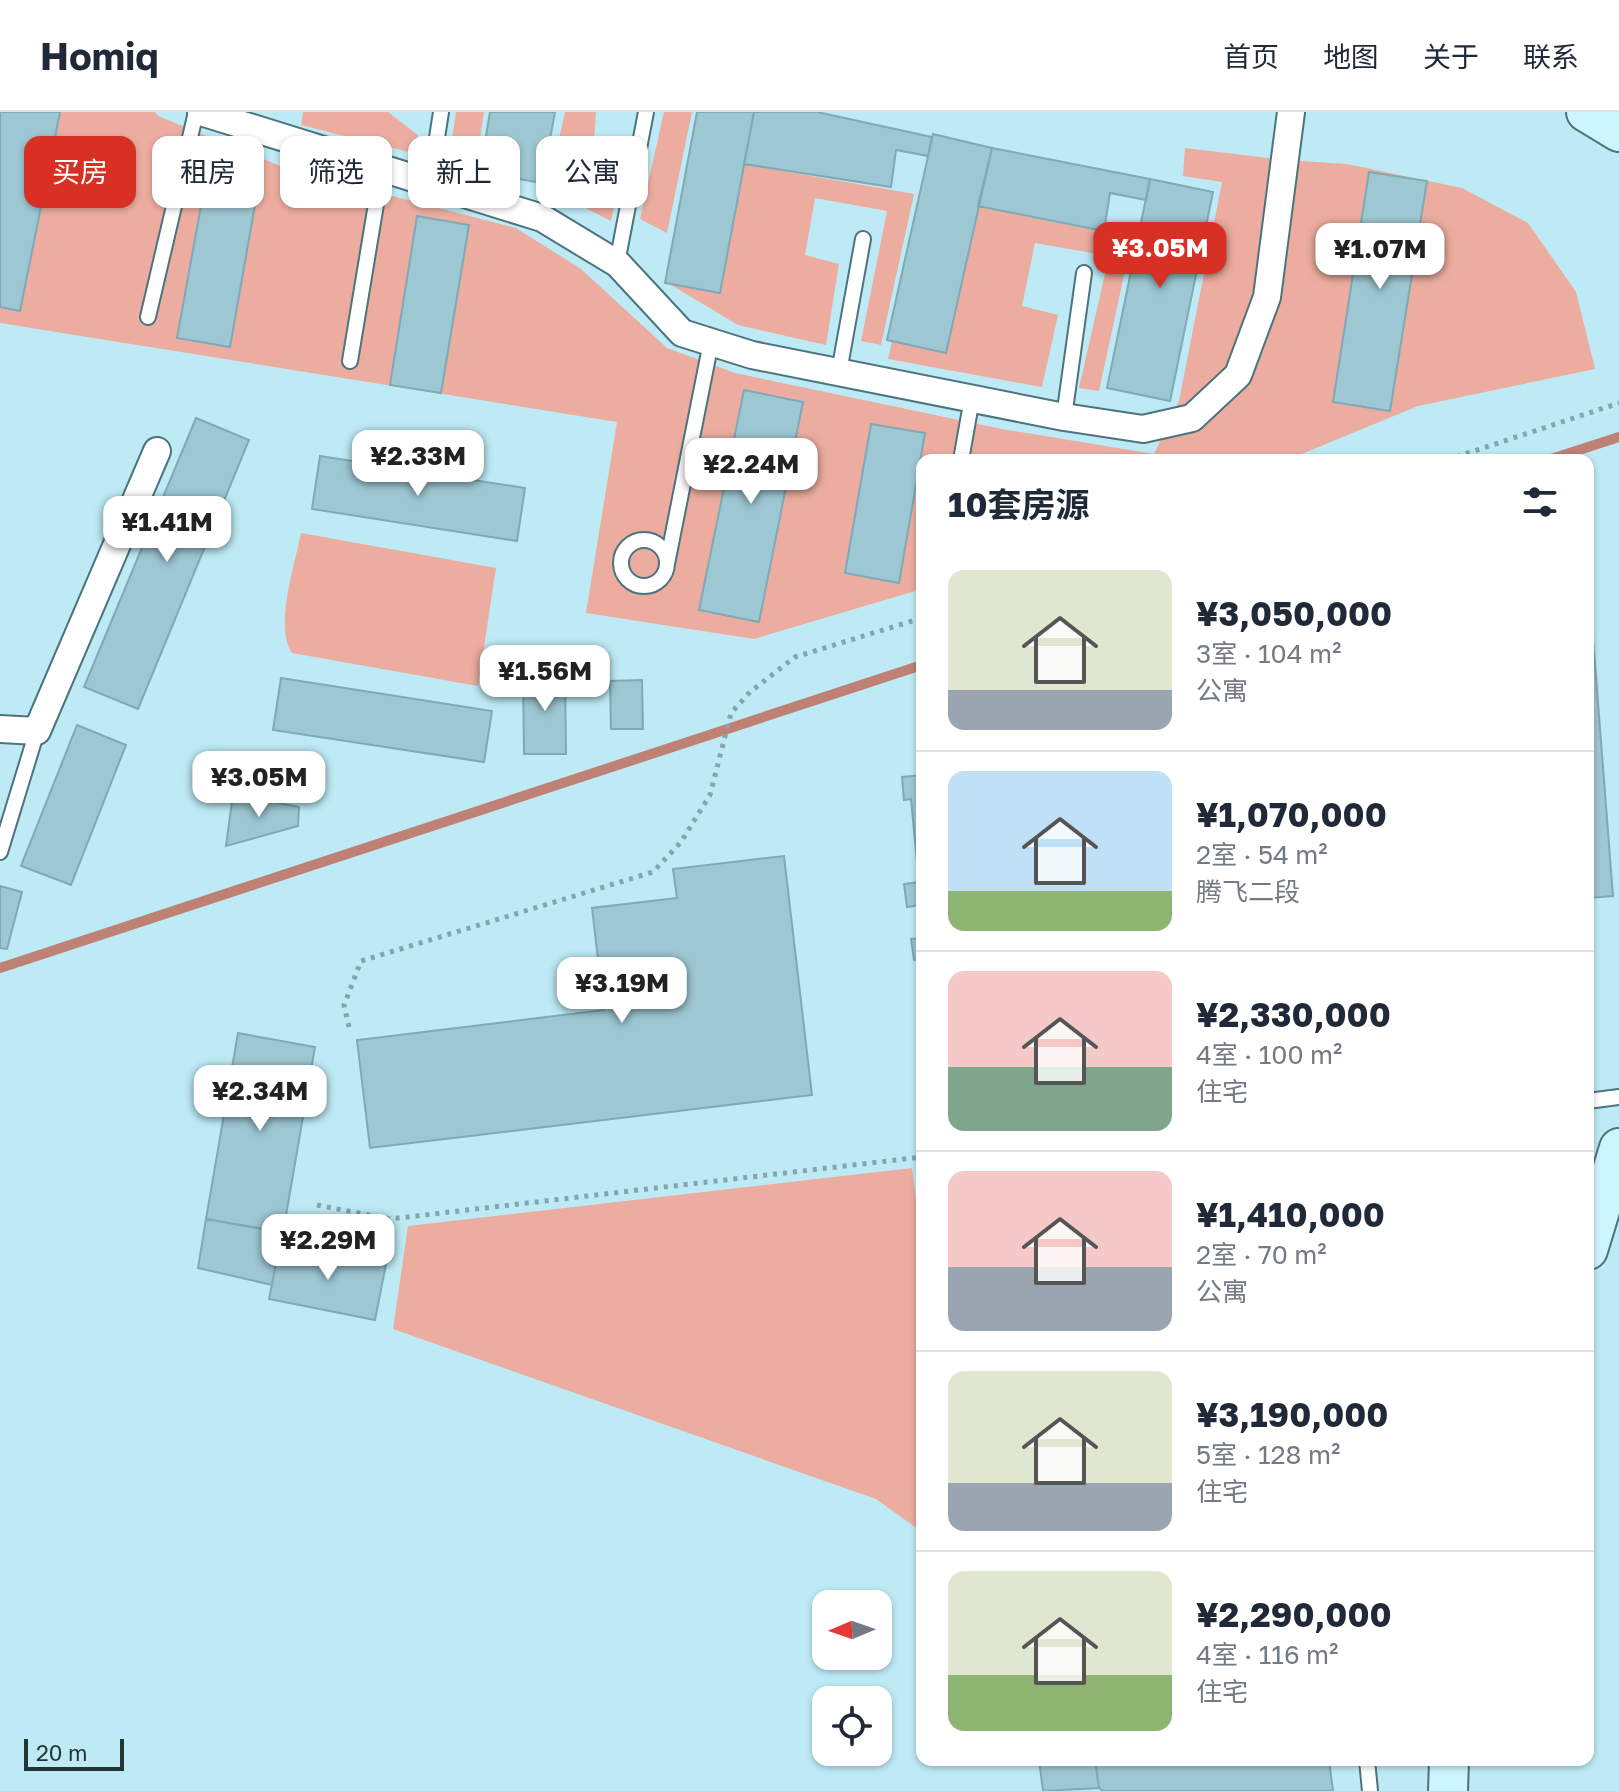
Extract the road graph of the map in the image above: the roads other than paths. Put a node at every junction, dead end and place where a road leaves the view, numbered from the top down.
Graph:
1 (199, 112) edge
2 (441, 112) edge
3 (646, 112) edge
4 (1291, 112) edge
5 (1586, 112) edge
6 (1619, 132) edge
7 (437, 136) edge
8 (280, 137) edge
9 (375, 208) edge
10 (510, 208) edge
11 (863, 239) dead end
12 (617, 263) junction
13 (1084, 273) dead end
14 (148, 317) dead end
15 (711, 342) junction
16 (350, 361) dead end
17 (839, 372) junction
18 (972, 398) junction
19 (1064, 417) junction
20 (157, 451) dead end
21 (962, 454) edge
22 (667, 564) dead end
23 (0, 729) edge
24 (37, 731) junction
25 (0, 852) edge
26 (1619, 1097) edge
27 (1594, 1100) edge
28 (1619, 1148) edge
29 (1594, 1230) edge
30 (1368, 1766) edge
31 (1449, 1766) edge
32 (1370, 1791) edge
33 (1448, 1791) edge

1 - 8 street
1 - 14 lane
2 - 7 lane
3 - 12 lane
4 - 19 street
5 - 6 street
9 - 16 lane
10 - 12 street
11 - 17 lane
12 - 15 street
13 - 19 lane
15 - 17 street
15 - 22 lane
17 - 18 street
18 - 19 street
18 - 21 lane
20 - 24 street
23 - 24 street
24 - 25 lane
26 - 27 lane
28 - 29 street
30 - 32 lane
31 - 33 street

